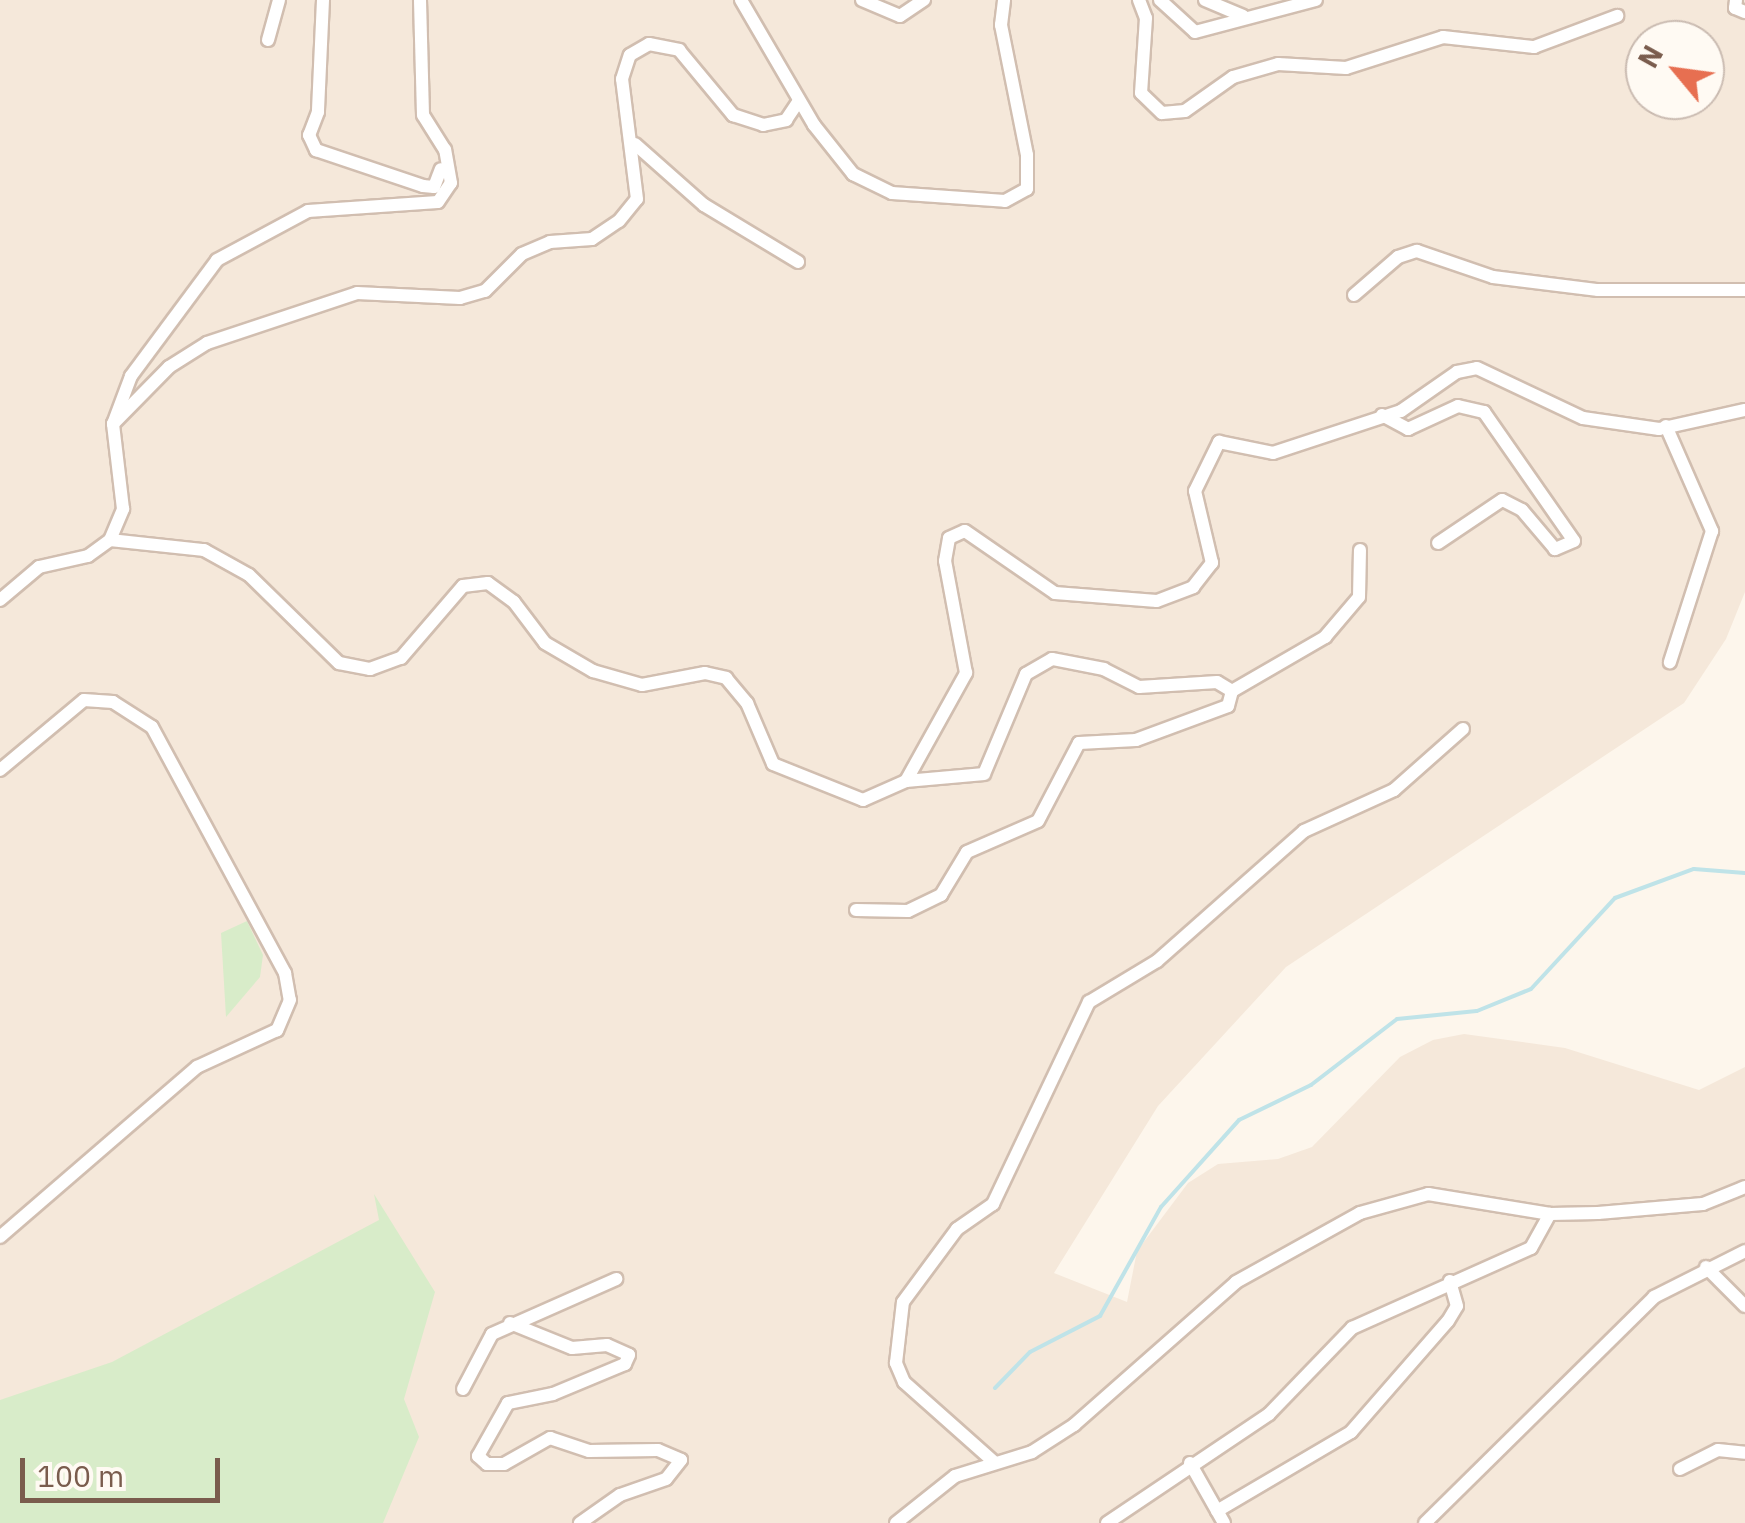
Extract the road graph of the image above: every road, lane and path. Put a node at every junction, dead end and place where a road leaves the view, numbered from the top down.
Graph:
1 (279, 0) edge
2 (323, 0) edge
3 (420, 0) edge
4 (741, 0) edge
5 (862, 0) edge
6 (924, 0) edge
7 (1004, 0) edge
8 (1139, 0) edge
9 (1160, 0) edge
10 (1206, 0) edge
11 (1316, 0) edge
12 (1736, 0) edge
13 (1745, 12) edge
14 (1616, 16) dead end
15 (1245, 17) junction
16 (268, 40) dead end
17 (799, 101) junction
18 (635, 144) junction
19 (441, 170) dead end
20 (798, 262) dead end
21 (1745, 290) edge
22 (1354, 295) dead end
23 (1745, 410) edge
24 (1382, 415) junction
25 (113, 424) junction
26 (1666, 426) junction
27 (110, 540) junction
28 (1438, 543) dead end
29 (1360, 550) dead end
30 (0, 600) edge
31 (1670, 662) dead end
32 (1232, 691) junction
33 (1463, 729) dead end
34 (0, 770) edge
35 (906, 781) junction
36 (856, 910) dead end
37 (1745, 1187) edge
38 (1550, 1214) junction
39 (0, 1237) edge
40 (1745, 1250) edge
41 (1706, 1268) junction
42 (616, 1279) dead end
43 (1450, 1282) junction
44 (1745, 1306) edge
45 (510, 1322) junction
46 (462, 1389) dead end
47 (1745, 1454) edge
48 (994, 1462) junction
49 (1190, 1464) junction
50 (1680, 1469) dead end
51 (1221, 1517) edge
52 (580, 1523) edge
53 (896, 1523) edge
54 (1107, 1523) edge
55 (1424, 1523) edge

1 - 16 street
2 - 19 street
3 - 25 street
4 - 17 street
5 - 6 street
7 - 17 street
8 - 14 street
9 - 15 street
10 - 15 street
11 - 15 street
12 - 13 street
17 - 18 street
18 - 20 street
18 - 25 street
21 - 22 street
23 - 26 street
24 - 26 street
24 - 28 street
24 - 35 street
25 - 27 street
26 - 31 street
27 - 30 street
27 - 35 street
29 - 32 street
32 - 35 street
32 - 36 street
33 - 48 street
34 - 39 street
37 - 38 street
38 - 43 street
38 - 48 street
40 - 41 street
41 - 44 street
41 - 55 street
42 - 45 street
43 - 49 street
43 - 51 street
45 - 46 street
45 - 52 street
47 - 50 street
48 - 53 street
49 - 51 street
49 - 54 street

